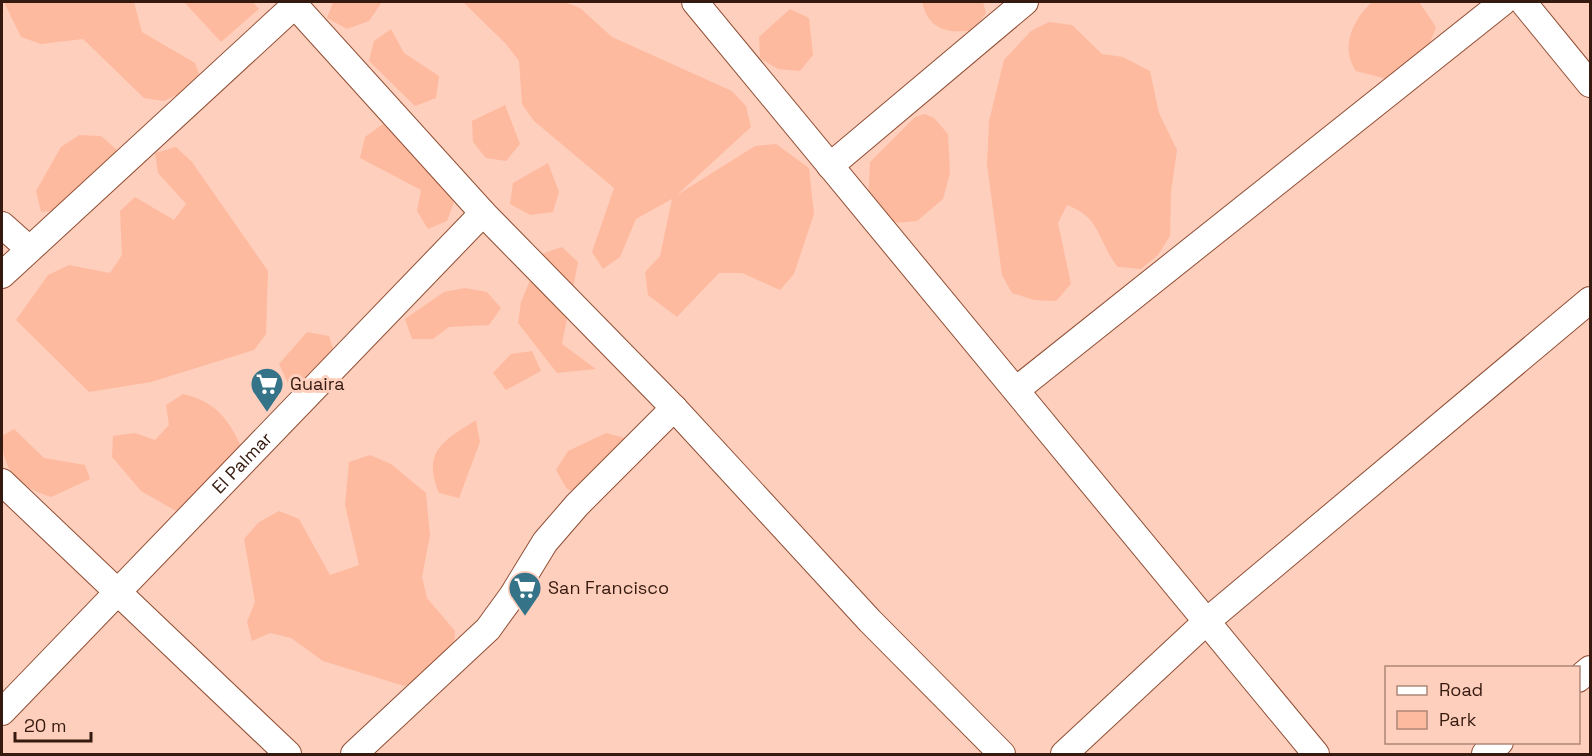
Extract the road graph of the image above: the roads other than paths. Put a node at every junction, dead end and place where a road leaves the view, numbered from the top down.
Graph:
1 (695, 2) edge
2 (1025, 2) edge
3 (1503, 2) edge
4 (1523, 2) edge
5 (294, 3) edge
6 (1590, 84) edge
7 (830, 166) junction
8 (483, 213) junction
9 (2, 225) edge
10 (29, 249) junction
11 (2, 276) edge
12 (1590, 300) edge
13 (1016, 390) junction
14 (675, 408) junction
15 (2, 482) edge
16 (117, 593) junction
17 (1207, 621) junction
18 (2, 712) edge
19 (1498, 744) edge
20 (288, 754) edge
21 (354, 754) edge
22 (1002, 754) edge
23 (1064, 754) edge
24 (1317, 754) edge
25 (1485, 754) edge

1 - 7 street
2 - 7 street
3 - 13 street
4 - 6 street
5 - 8 street
5 - 10 street
7 - 13 street
8 - 14 street
8 - 16 street, El Palmar
9 - 10 street
10 - 11 street
12 - 17 street
13 - 17 street
14 - 21 street
14 - 22 street
15 - 16 street
16 - 18 street, El Palmar
16 - 20 street
17 - 23 street
17 - 24 street
19 - 25 street

